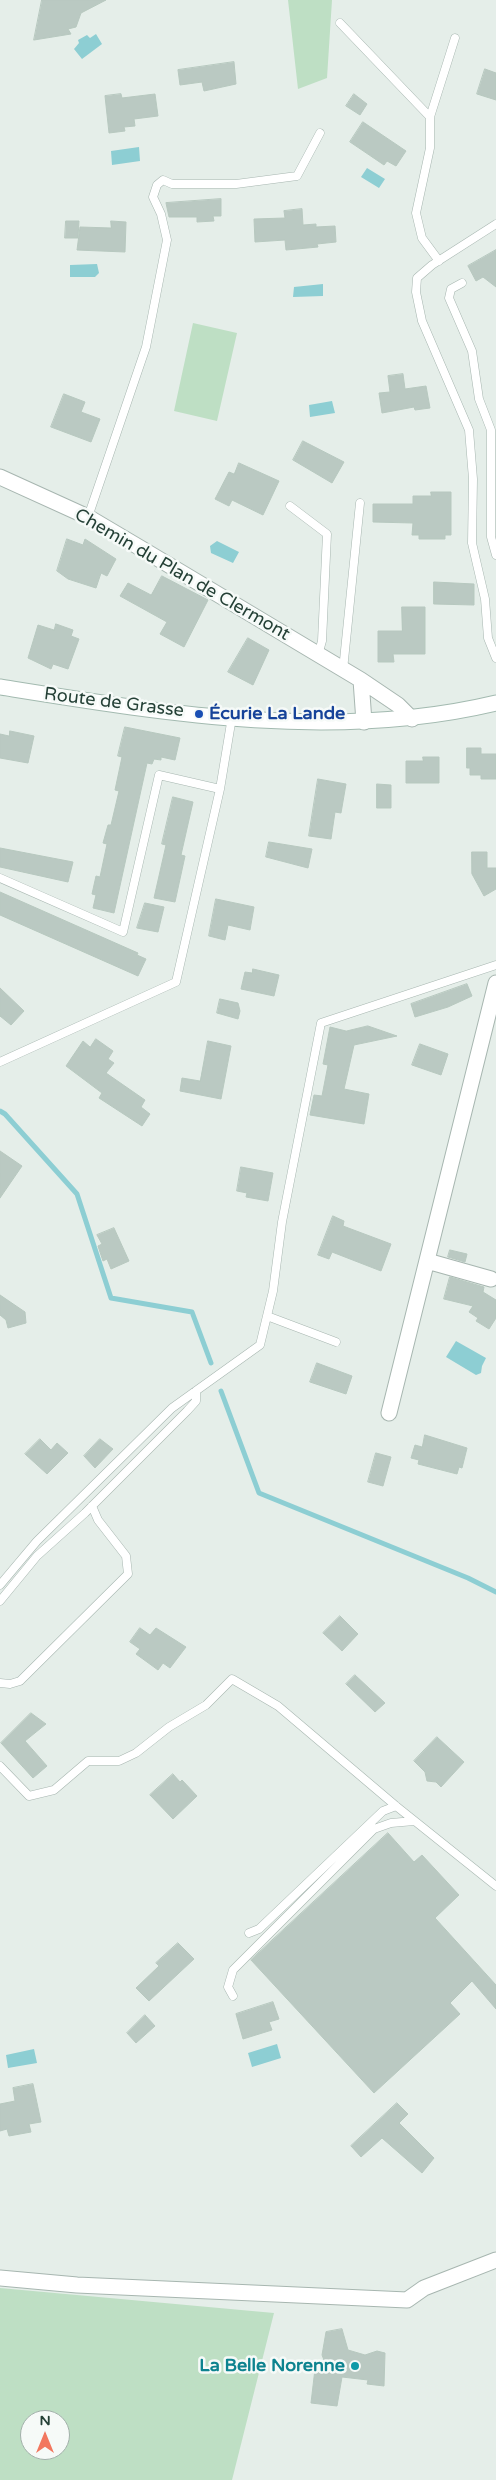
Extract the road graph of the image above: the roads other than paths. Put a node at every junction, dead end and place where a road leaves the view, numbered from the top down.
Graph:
1 (340, 23) dead end
2 (455, 38) dead end
3 (430, 117) junction
4 (320, 133) dead end
5 (496, 224) edge
6 (439, 261) junction
7 (462, 283) dead end
8 (0, 477) edge
9 (360, 503) dead end
10 (290, 506) dead end
11 (88, 517) junction
12 (496, 555) edge
13 (318, 655) junction
14 (496, 658) edge
15 (343, 670) junction
16 (361, 680) junction
17 (0, 688) edge
18 (496, 703) edge
19 (232, 718) junction
20 (412, 719) junction
21 (364, 722) junction
22 (220, 789) junction
23 (0, 878) edge
24 (496, 965) edge
25 (496, 983) edge
26 (0, 1062) edge
27 (428, 1261) junction
28 (491, 1279) dead end
29 (267, 1316) junction
30 (336, 1342) dead end
31 (196, 1391) junction
32 (389, 1413) dead end
33 (92, 1506) junction
34 (0, 1585) edge
35 (0, 1601) edge
36 (0, 1683) edge
37 (0, 1766) edge
38 (396, 1806) junction
39 (414, 1820) junction
40 (496, 1886) edge
41 (249, 1933) dead end
42 (233, 1996) dead end
43 (496, 2260) edge
44 (0, 2278) edge

1 - 3 lane
2 - 3 lane
3 - 6 lane
4 - 11 lane
5 - 6 lane
6 - 14 lane
7 - 12 lane
8 - 11 street, Chemin du Plan de Clermont
9 - 15 lane
10 - 13 lane
11 - 13 street, Chemin du Plan de Clermont
13 - 15 street, Chemin du Plan de Clermont
15 - 16 street, Chemin du Plan de Clermont
16 - 20 street, Chemin du Plan de Clermont
16 - 21 street
17 - 19 street, Route de Grasse
18 - 20 street, Route de Grasse
19 - 21 street, Route de Grasse
19 - 22 lane
20 - 21 street, Route de Grasse
22 - 23 lane
22 - 26 lane
24 - 29 lane
25 - 27 street
27 - 28 street
27 - 32 street
29 - 30 lane
29 - 31 lane
31 - 33 lane
31 - 34 lane
33 - 35 lane
33 - 36 lane
37 - 38 lane
38 - 39 lane
38 - 41 lane
39 - 40 lane
39 - 42 lane
43 - 44 street

